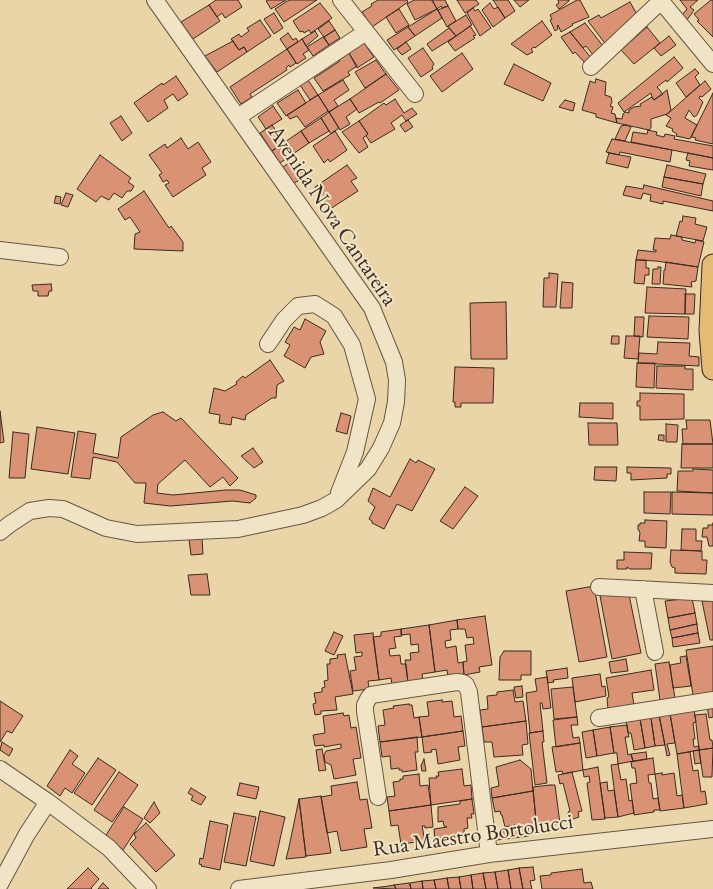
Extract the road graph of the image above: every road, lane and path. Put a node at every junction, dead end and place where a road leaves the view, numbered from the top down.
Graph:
1 (155, 0) edge
2 (341, 0) edge
3 (660, 1) edge
4 (366, 32) junction
5 (713, 64) edge
6 (591, 67) dead end
7 (415, 94) dead end
8 (238, 117) junction
9 (0, 250) edge
10 (60, 257) dead end
11 (713, 265) edge
12 (268, 344) dead end
13 (713, 370) edge
14 (336, 500) junction
15 (0, 532) edge
16 (599, 587) dead end
17 (643, 589) junction
18 (713, 592) edge
19 (655, 652) dead end
20 (713, 700) edge
21 (599, 718) dead end
22 (0, 769) edge
23 (378, 797) dead end
24 (48, 802) junction
25 (713, 829) edge
26 (489, 854) junction
27 (0, 884) edge
28 (148, 889) edge
29 (240, 889) edge

1 - 8 street, Avenida Nova Cantareira
2 - 4 street
3 - 5 street
3 - 6 street
4 - 7 street
4 - 8 street
8 - 14 street, Avenida Nova Cantareira
9 - 10 street
11 - 13 main road
12 - 14 street
14 - 15 street, Avenida Nova Cantareira
16 - 17 street
17 - 18 street
17 - 19 street
20 - 21 street
22 - 24 street
23 - 26 street
24 - 27 street
24 - 28 street
25 - 26 street, Rua Maestro Bortolucci
26 - 29 street, Rua Maestro Bortolucci

